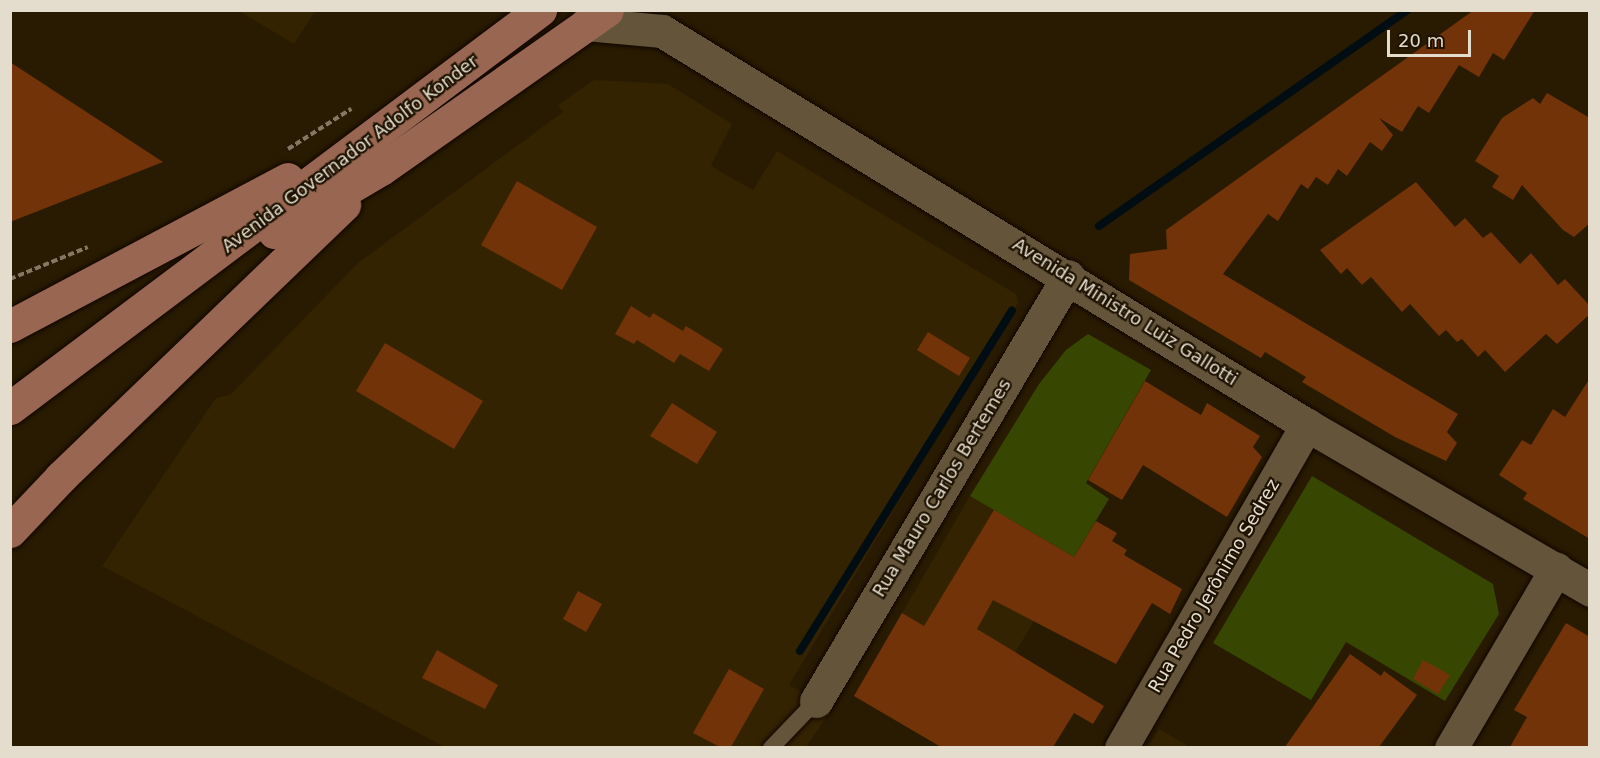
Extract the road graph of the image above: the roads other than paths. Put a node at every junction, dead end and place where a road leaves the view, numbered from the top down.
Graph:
1 (540, 10) edge
2 (597, 17) edge
3 (661, 21) edge
4 (367, 137) junction
5 (381, 169) junction
6 (1068, 276) junction
7 (161, 298) junction
8 (10, 326) edge
9 (10, 408) edge
10 (1307, 425) junction
11 (10, 531) edge
12 (1556, 569) junction
13 (1590, 590) edge
14 (816, 701) joint
15 (771, 747) edge
16 (1121, 747) edge
17 (1451, 747) edge

1 - 4 main road, Avenida Governador Adolfo Konder
2 - 3 street, Avenida Ministro Luiz Gallotti
2 - 5 main road, Avenida Governador Adolfo Konder
3 - 6 street, Avenida Ministro Luiz Gallotti
4 - 7 main road, Avenida Governador Adolfo Konder
4 - 8 main road
5 - 7 main road, Avenida Governador Adolfo Konder
5 - 11 main road
6 - 10 street, Avenida Ministro Luiz Gallotti
6 - 14 street, Rua Mauro Carlos Bertemes
7 - 9 main road, Avenida Governador Adolfo Konder
10 - 12 street, Avenida Ministro Luiz Gallotti
10 - 16 street, Rua Pedro Jerônimo Sedrez
12 - 13 street, Avenida Ministro Luiz Gallotti
12 - 17 street
14 - 15 lane

